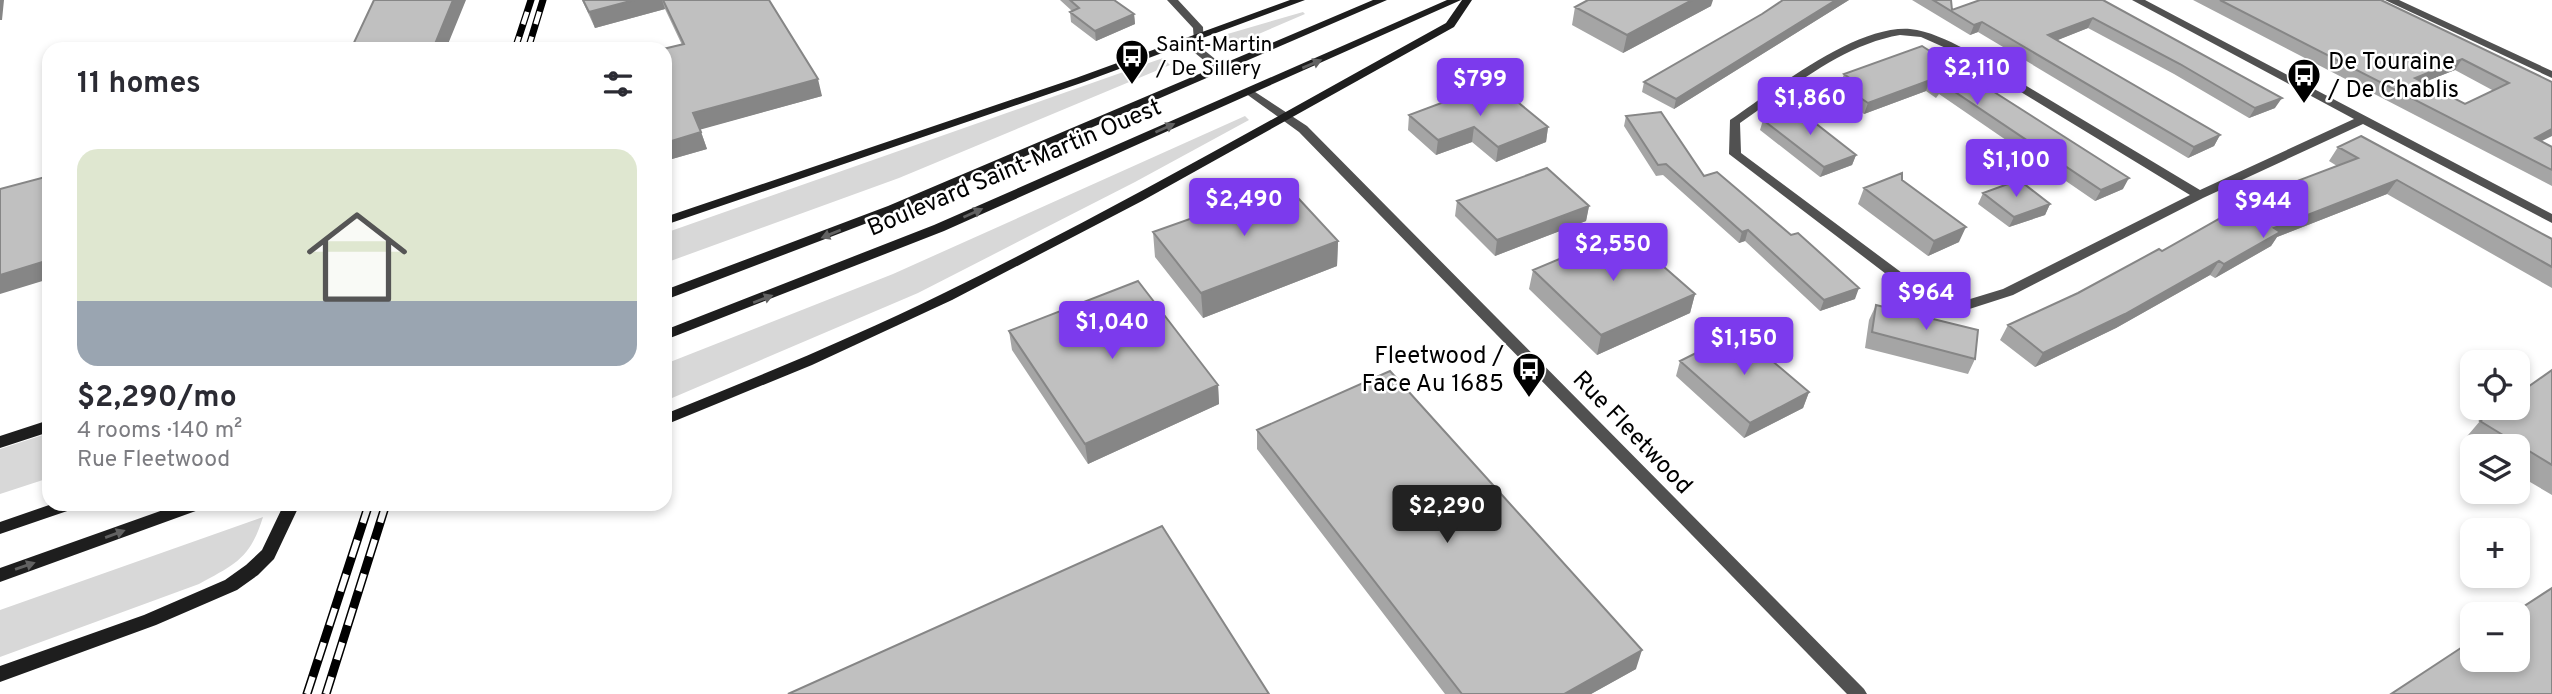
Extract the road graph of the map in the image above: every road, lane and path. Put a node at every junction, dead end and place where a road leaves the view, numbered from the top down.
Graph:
1 (1172, 0) edge
2 (1300, 0) edge
3 (1382, 0) edge
4 (1456, 0) edge
5 (1467, 0) edge
6 (2137, 0) edge
7 (2390, 0) edge
8 (1198, 36) junction
9 (1221, 69) junction
10 (2552, 75) edge
11 (1249, 91) junction
12 (1286, 117) junction
13 (2364, 119) junction
14 (2199, 195) junction
15 (672, 218) edge
16 (2552, 219) edge
17 (672, 292) edge
18 (672, 332) edge
19 (672, 417) edge
20 (42, 428) edge
21 (0, 442) edge
22 (50, 511) edge
23 (178, 511) edge
24 (289, 511) edge
25 (0, 528) edge
26 (0, 575) edge
27 (0, 674) edge
28 (1858, 694) edge

1 - 8 street
2 - 8 main road
3 - 9 main road, Boulevard Saint-Martin Ouest
11 -> 4 main road, Boulevard Saint-Martin Ouest
5 - 12 main road
6 - 13 street
7 - 10 street
8 - 9 street
8 - 15 main road
9 -> 17 main road, Boulevard Saint-Martin Ouest
11 - 12 street, Rue Fleetwood
18 -> 11 main road, Boulevard Saint-Martin Ouest
12 - 19 main road
12 - 28 street, Rue Fleetwood
13 - 14 street
13 - 16 street
14 - 14 street
20 - 21 main road
22 - 25 main road
26 -> 23 main road
24 - 27 main road

